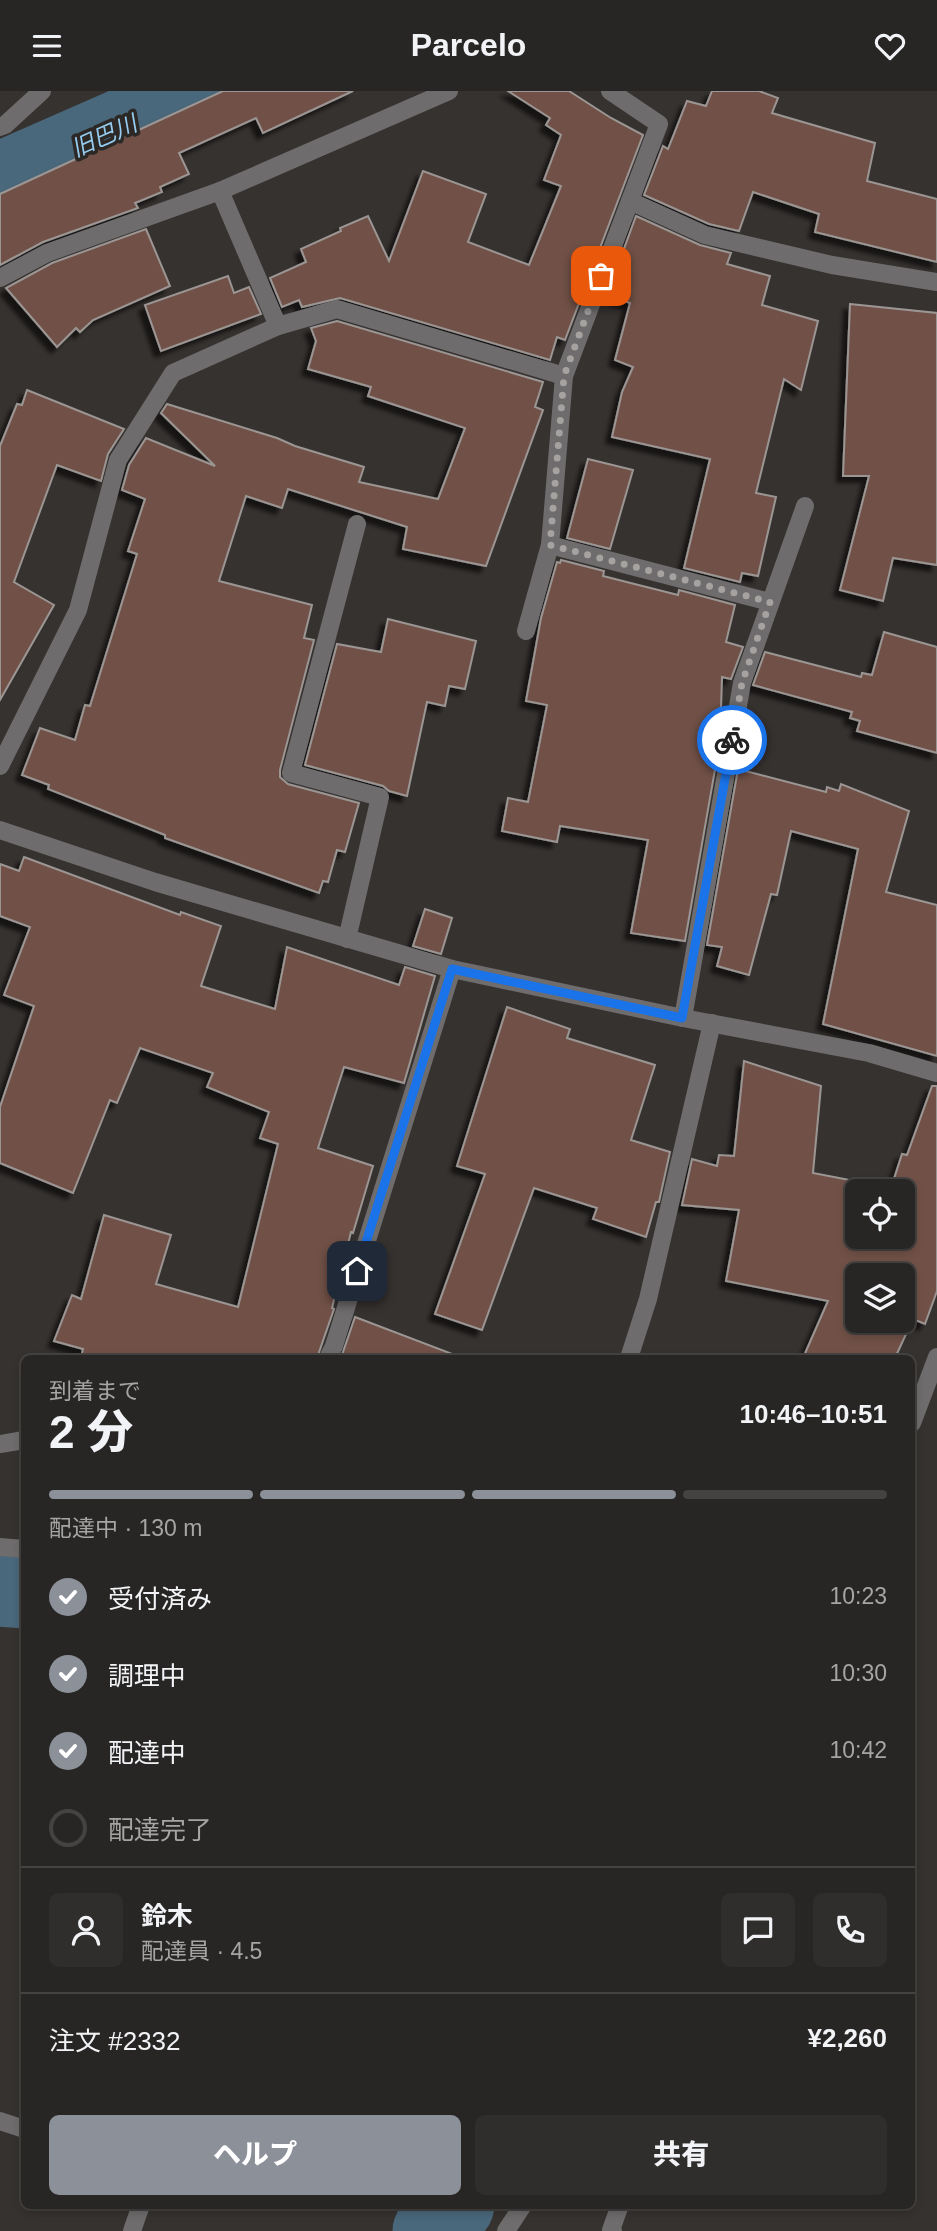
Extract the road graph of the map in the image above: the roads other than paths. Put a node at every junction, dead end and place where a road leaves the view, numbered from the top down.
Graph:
1 (42, 91) edge
2 (449, 91) edge
3 (610, 91) edge
4 (0, 127) edge
5 (220, 191) junction
6 (630, 201) junction
7 (0, 278) edge
8 (937, 282) edge
9 (278, 326) junction
10 (564, 376) junction
11 (804, 506) dead end
12 (357, 524) dead end
13 (550, 545) junction
14 (770, 602) junction
15 (526, 631) dead end
16 (0, 766) edge
17 (0, 829) edge
18 (347, 939) junction
19 (452, 969) junction
20 (682, 1018) junction
21 (712, 1023) junction
22 (937, 1073) edge
23 (330, 1355) edge
24 (630, 1355) edge
25 (937, 1357) edge
26 (915, 1415) edge
27 (21, 1440) edge
28 (0, 1444) edge
29 (0, 1547) edge
30 (21, 1549) edge
31 (0, 2120) edge
32 (21, 2128) edge
33 (140, 2209) edge
34 (520, 2209) edge
35 (619, 2209) edge
36 (132, 2231) edge
37 (506, 2231) edge
38 (613, 2231) edge

1 - 4 street
2 - 5 street
3 - 6 street
5 - 7 street
5 - 9 street
6 - 8 street
6 - 10 street
9 - 10 street
9 - 16 street
10 - 13 street
11 - 14 street
12 - 18 street
13 - 14 street
13 - 15 street
14 - 20 street
17 - 18 street
18 - 19 street
19 - 20 street
19 - 23 street
20 - 21 street
21 - 22 street
21 - 24 street
25 - 26 street
27 - 28 street
29 - 30 street
31 - 32 street
33 - 36 street
34 - 37 street
35 - 38 street

